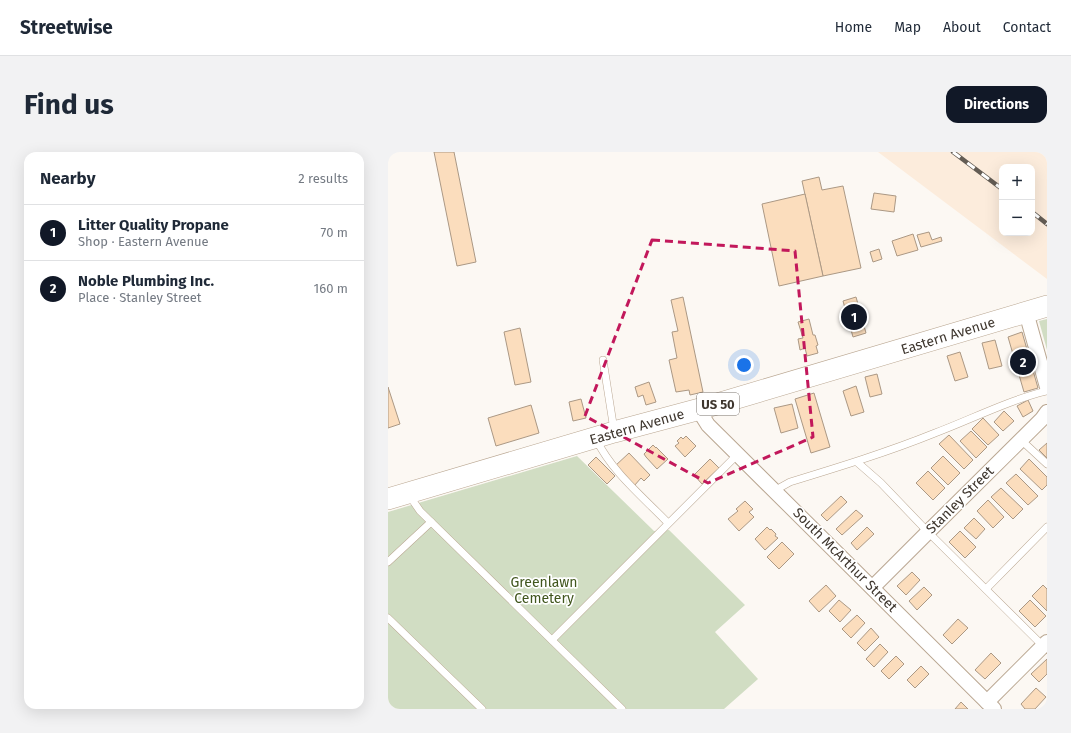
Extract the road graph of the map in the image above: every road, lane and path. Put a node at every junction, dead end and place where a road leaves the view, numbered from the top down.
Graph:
1 (1047, 306) edge
2 (1026, 312) junction
3 (603, 360) dead end
4 (1047, 387) edge
5 (1047, 391) edge
6 (700, 409) junction
7 (1047, 412) edge
8 (605, 435) junction
9 (1020, 439) junction
10 (738, 454) junction
11 (857, 462) junction
12 (1047, 464) edge
13 (776, 492) junction
14 (408, 493) junction
15 (388, 499) edge
16 (431, 522) junction
17 (668, 523) junction
18 (1047, 528) edge
19 (928, 532) junction
20 (388, 562) edge
21 (873, 588) junction
22 (986, 589) junction
23 (388, 618) edge
24 (552, 640) junction
25 (1046, 646) edge
26 (990, 706) edge
27 (482, 709) edge
28 (622, 709) edge

1 - 2 main road, Eastern Avenue / US 50
2 - 4 street
2 - 6 main road, Eastern Avenue / US 50
3 - 8 lane
5 - 11 lane
6 - 8 main road, Eastern Avenue / US 50
6 - 10 street, South McArthur Street
7 - 9 street, Stanley Street
8 - 14 main road, Eastern Avenue / US 50
8 - 17 lane
9 - 12 lane
9 - 19 street, Stanley Street
10 - 13 street, South McArthur Street
10 - 17 lane
11 - 13 lane
11 - 19 lane
13 - 21 street, South McArthur Street
14 - 15 main road, Eastern Avenue / US 50
14 - 16 lane
16 - 20 lane
16 - 24 lane
17 - 24 lane
18 - 22 lane
19 - 21 street, Stanley Street
19 - 22 lane
21 - 26 street, South McArthur Street
22 - 25 lane
23 - 27 lane
24 - 28 lane
25 - 26 street

